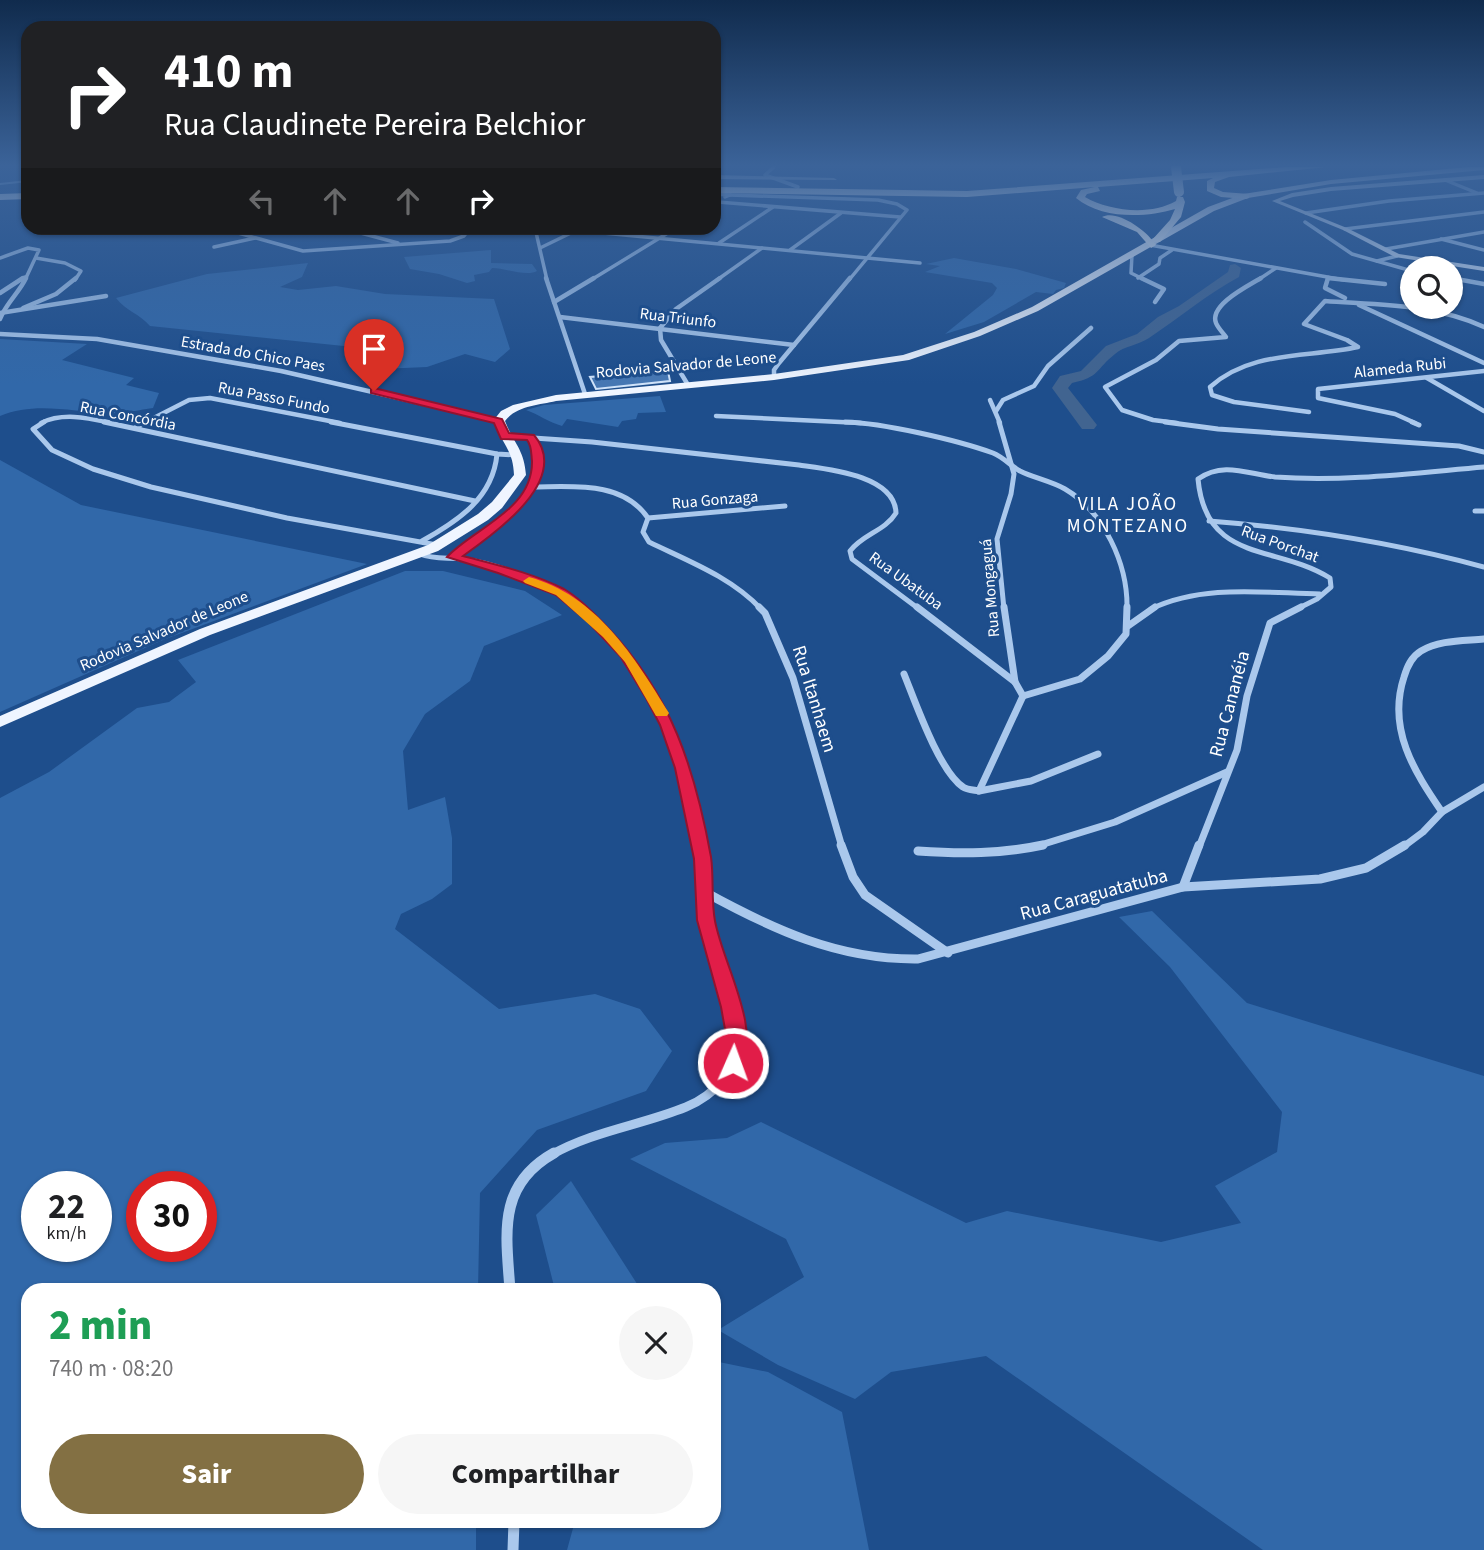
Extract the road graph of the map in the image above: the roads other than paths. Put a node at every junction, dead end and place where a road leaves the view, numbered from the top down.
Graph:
1 (249, 239) edge
2 (260, 239) edge
3 (385, 239) edge
4 (453, 239) edge
5 (538, 239) edge
6 (558, 239) edge
7 (657, 239) edge
8 (661, 239) edge
9 (725, 239) edge
10 (804, 239) edge
11 (880, 239) edge
12 (1148, 239) edge
13 (1156, 239) edge
14 (1158, 239) edge
15 (1329, 239) edge
16 (1367, 239) edge
17 (1437, 239) edge
18 (1440, 239) edge
19 (1152, 243) junction
20 (403, 244) junction
21 (718, 244) junction
22 (214, 247) dead end
23 (540, 248) junction
24 (762, 248) junction
25 (1386, 249) junction
26 (790, 250) junction
27 (1173, 250) junction
28 (1484, 250) edge
29 (1132, 255) junction
30 (1397, 256) junction
31 (0, 257) edge
32 (36, 258) junction
33 (864, 258) junction
34 (1374, 261) junction
35 (920, 263) dead end
36 (1400, 268) edge
37 (1274, 269) junction
38 (1484, 269) edge
39 (25, 276) junction
40 (1139, 278) junction
41 (1328, 278) junction
42 (1463, 280) edge
43 (1385, 284) dead end
44 (1484, 284) edge
45 (0, 293) edge
46 (106, 296) dead end
47 (554, 302) junction
48 (1154, 302) dead end
49 (1353, 302) junction
50 (23, 308) junction
51 (2, 313) edge
52 (560, 317) junction
53 (0, 319) edge
54 (1484, 327) edge
55 (660, 328) junction
56 (1091, 328) dead end
57 (0, 334) edge
58 (794, 345) junction
59 (1484, 363) edge
60 (1484, 371) edge
61 (774, 377) junction
62 (1426, 378) junction
63 (688, 385) junction
64 (585, 394) junction
65 (990, 400) dead end
66 (996, 411) junction
67 (1484, 411) edge
68 (1309, 412) dead end
69 (716, 416) dead end
70 (499, 421) junction
71 (1419, 425) dead end
72 (135, 429) junction
73 (505, 436) junction
74 (530, 437) junction
75 (1484, 445) edge
76 (1469, 447) junction
77 (1484, 452) edge
78 (496, 454) junction
79 (519, 456) junction
80 (1011, 466) junction
81 (1484, 467) edge
82 (531, 487) junction
83 (475, 501) junction
84 (785, 506) dead end
85 (1475, 511) dead end
86 (1484, 511) edge
87 (648, 517) junction
88 (1208, 521) junction
89 (428, 547) junction
90 (449, 559) junction
91 (1484, 567) edge
92 (1321, 594) junction
93 (1128, 625) junction
94 (1484, 639) edge
95 (904, 674) dead end
96 (1015, 682) junction
97 (1023, 696) junction
98 (0, 722) edge
99 (1098, 754) dead end
100 (1227, 772) junction
101 (1484, 787) edge
102 (979, 791) junction
103 (1442, 812) junction
104 (918, 851) dead end
105 (1184, 887) junction
106 (703, 891) junction
107 (948, 953) junction
108 (510, 1283) edge
109 (514, 1528) edge
110 (513, 1550) edge

1 - 22 street
2 - 20 street
3 - 20 street
4 - 20 street
5 - 23 street
6 - 23 street
7 - 47 street
8 - 21 street
9 - 21 street
10 - 26 street
11 - 33 street
12 - 19 highway
13 - 19 highway
14 - 19 main road, Rodovia Salvador de Leone
15 - 34 street
16 - 25 street
17 - 25 street
18 - 28 street
19 - 27 street
19 - 29 main road, Rodovia Salvador de Leone
21 - 24 street
23 - 47 street
24 - 26 street
24 - 55 street
25 - 30 street
26 - 33 street
27 - 37 street
27 - 40 street
29 - 40 street
29 - 61 main road, Rodovia Salvador de Leone
30 - 34 street
30 - 38 street
31 - 32 street
32 - 39 street
32 - 50 street
33 - 35 street
33 - 58 street
34 - 36 street
37 - 41 street
37 - 76 street
39 - 45 street
39 - 51 street
40 - 48 street
41 - 43 street
41 - 49 street
42 - 44 street
46 - 50 street
47 - 52 street
49 - 54 street
49 - 59 street
49 - 68 street
50 - 51 street
51 - 53 street
52 - 55 street, Rua Triunfo
52 - 64 street
55 - 58 street, Rua Triunfo
55 - 63 street
56 - 66 street
57 - 70 street, Estrada do Chico Paes
58 - 61 street
60 - 62 street, Alameda Rubi
61 - 63 main road, Rodovia Salvador de Leone
62 - 67 street
62 - 71 street, Alameda Rubi
63 - 64 main road, Rodovia Salvador de Leone
64 - 70 main road, Rodovia Salvador de Leone
65 - 66 street, Rua Mongaguá
66 - 80 street, Rua Mongaguá
69 - 80 street
70 - 73 main road
72 - 78 street, Rua Passo Fundo
72 - 83 street, Rua Concórdia
72 - 89 street, Rua Concórdia
73 - 74 street, Rua Ubatuba
73 - 79 main road
74 - 82 street
74 - 96 street, Rua Ubatuba
75 - 76 street
76 - 77 street
78 - 79 street, Rua Passo Fundo
78 - 83 street
79 - 89 main road, Rodovia Salvador de Leone
80 - 93 street
80 - 96 street, Rua Mongaguá
81 - 88 street
82 - 87 street
82 - 90 street
83 - 89 street
84 - 87 street, Rua Gonzaga
85 - 86 street
87 - 107 street, Rua Itanhaem
88 - 91 street
88 - 92 street, Rua Porchat
89 - 90 street
89 - 90 street
89 - 98 main road, Rodovia Salvador de Leone
90 - 106 street
92 - 93 street
92 - 100 street, Rua Cananéia
93 - 97 street
94 - 103 street
95 - 102 street
96 - 97 street, Rua Ubatuba
97 - 102 street
99 - 102 street
100 - 104 street
100 - 105 street, Rua Cananéia
101 - 103 street, Rua Caraguatatuba
103 - 105 street, Rua Caraguatatuba
105 - 107 street, Rua Caraguatatuba
106 - 107 street, Rua Caraguatatuba
106 - 108 street
109 - 110 street

